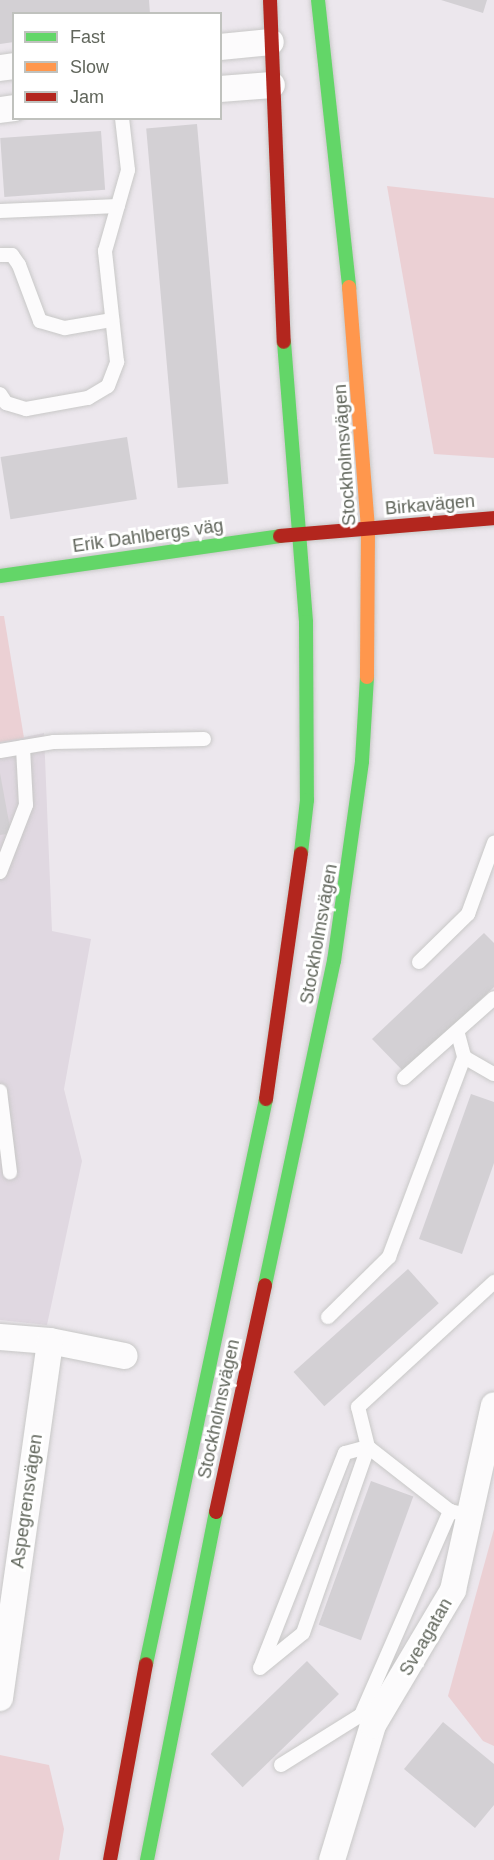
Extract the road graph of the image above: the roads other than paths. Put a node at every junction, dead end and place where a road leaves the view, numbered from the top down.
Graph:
1 (270, 0) edge
2 (318, 0) edge
3 (271, 42) junction
4 (222, 47) edge
5 (272, 85) junction
6 (222, 89) edge
7 (122, 120) edge
8 (118, 206) junction
9 (0, 211) edge
10 (0, 255) edge
11 (112, 320) junction
12 (0, 394) edge
13 (494, 518) edge
14 (368, 529) junction
15 (301, 534) junction
16 (0, 576) edge
17 (204, 739) dead end
18 (24, 747) junction
19 (0, 750) edge
20 (494, 843) edge
21 (0, 872) edge
22 (419, 962) dead end
23 (494, 998) edge
24 (458, 1034) junction
25 (464, 1057) junction
26 (494, 1074) edge
27 (404, 1078) dead end
28 (0, 1091) edge
29 (10, 1172) dead end
30 (494, 1282) edge
31 (328, 1317) dead end
32 (0, 1337) edge
33 (50, 1341) junction
34 (125, 1356) dead end
35 (494, 1406) edge
36 (368, 1447) junction
37 (461, 1513) junction
38 (0, 1698) edge
39 (281, 1765) dead end
40 (110, 1860) edge
41 (147, 1860) edge
42 (332, 1860) edge

1 - 3 main road, Stockholmsvägen
2 - 14 main road, Stockholmsvägen
3 - 4 street
3 - 5 main road, Stockholmsvägen
5 - 6 street
5 - 15 main road, Stockholmsvägen
7 - 8 lane
8 - 9 lane
8 - 11 lane
10 - 11 lane
11 - 12 lane
13 - 14 main road, Birkavägen
14 - 15 main road, Birkavägen
14 - 41 main road, Stockholmsvägen
15 - 16 main road, Erik Dahlbergs väg
15 - 40 main road, Stockholmsvägen
17 - 18 lane
18 - 19 lane
18 - 21 lane
20 - 22 lane
23 - 24 lane
24 - 25 lane
24 - 27 lane
25 - 26 lane
25 - 31 lane
28 - 29 lane
30 - 36 lane
32 - 33 street
33 - 34 street
33 - 38 street, Aspegrensvägen
35 - 37 street, Sveagatan
36 - 36 lane
36 - 37 lane
37 - 39 lane
37 - 42 street, Sveagatan

